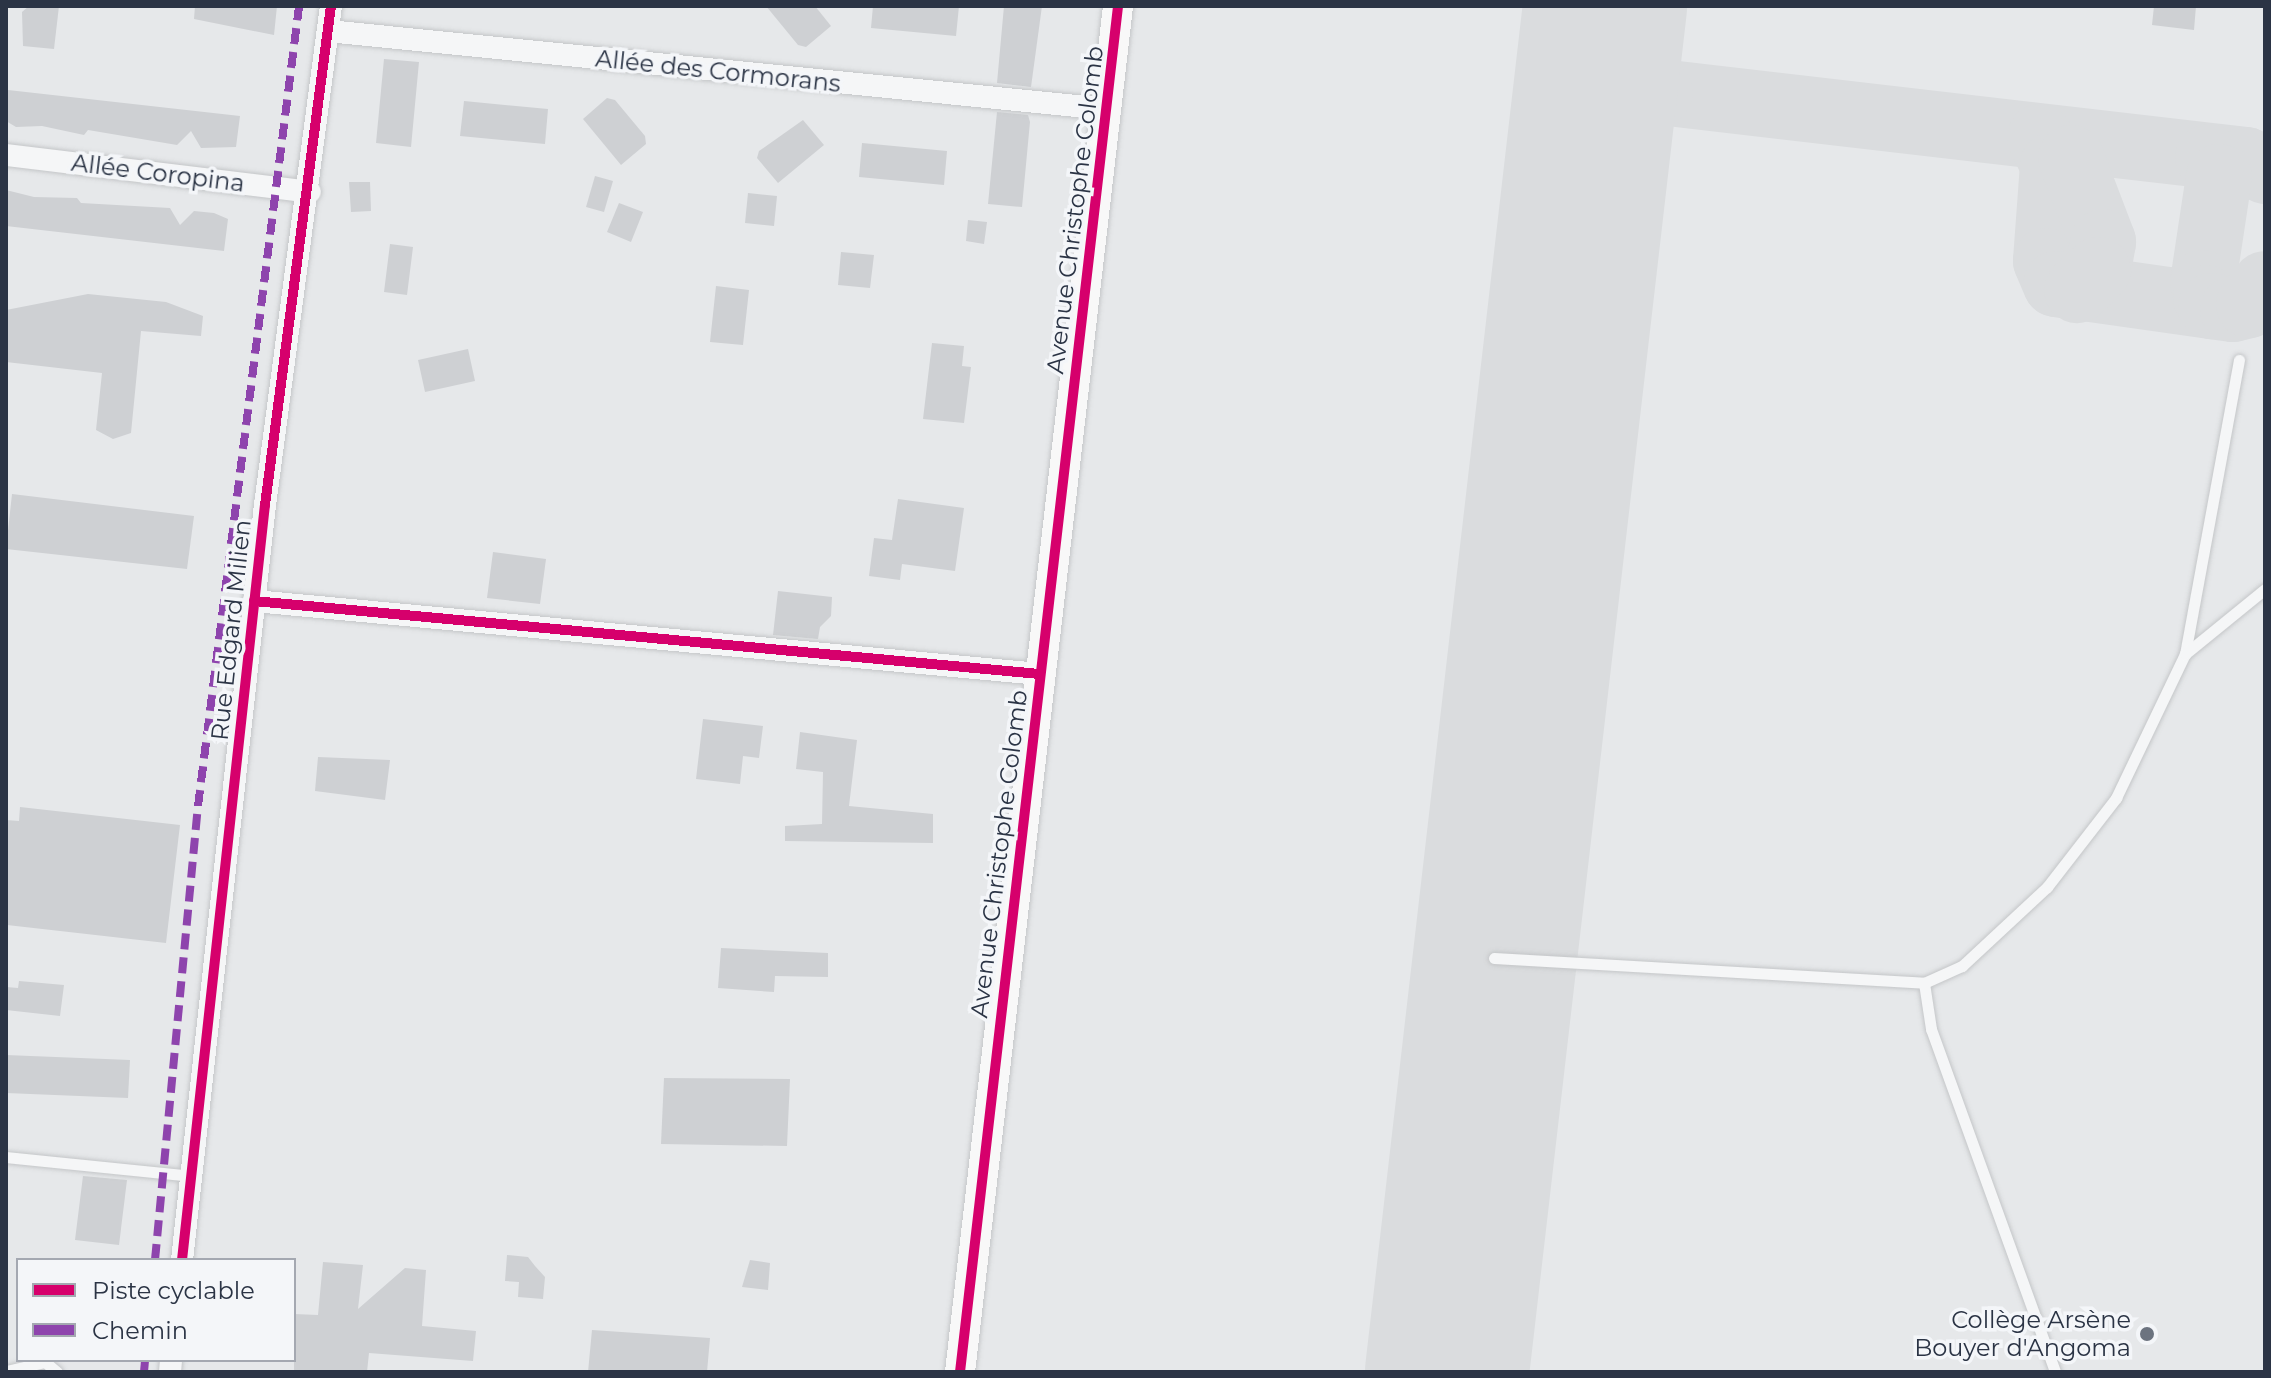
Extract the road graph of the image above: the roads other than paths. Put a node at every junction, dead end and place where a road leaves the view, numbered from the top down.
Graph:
1 (331, 6) edge
2 (1118, 6) edge
3 (328, 31) junction
4 (1107, 109) junction
5 (6, 155) edge
6 (310, 192) junction
7 (2239, 360) dead end
8 (2265, 589) edge
9 (254, 601) junction
10 (2185, 654) junction
11 (1040, 674) junction
12 (1494, 958) dead end
13 (1924, 983) junction
14 (6, 1157) edge
15 (192, 1176) junction
16 (182, 1258) edge
17 (6, 1371) edge
18 (57, 1372) edge
19 (960, 1372) edge
20 (2055, 1372) edge

1 - 3 street, Rue Edgard Milien
2 - 4 street, Avenue Christophe Colomb
3 - 4 street, Allée des Cormorans
3 - 6 street, Rue Edgard Milien
4 - 11 street, Avenue Christophe Colomb
5 - 6 street, Allée Coropina
6 - 9 street, Rue Edgard Milien
7 - 10 lane
8 - 10 lane
9 - 11 street
9 - 15 street, Rue Edgard Milien
10 - 13 lane
11 - 19 street, Avenue Christophe Colomb
12 - 13 lane
13 - 20 lane
14 - 15 lane
15 - 16 street, Rue Edgard Milien
17 - 18 lane

